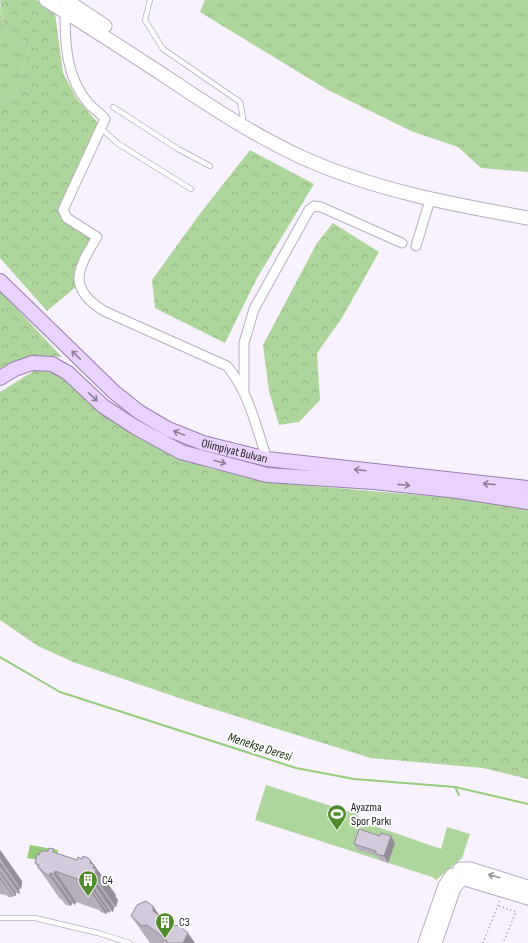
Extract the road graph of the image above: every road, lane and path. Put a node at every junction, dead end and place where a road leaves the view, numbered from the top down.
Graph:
1 (46, 0) edge
2 (150, 0) edge
3 (65, 6) edge
4 (113, 107) dead end
5 (242, 118) junction
6 (101, 128) junction
7 (210, 166) dead end
8 (191, 189) dead end
9 (430, 200) junction
10 (528, 211) edge
11 (528, 218) edge
12 (402, 243) dead end
13 (416, 246) dead end
14 (0, 281) edge
15 (0, 378) edge
16 (244, 392) junction
17 (267, 459) junction
18 (528, 488) edge
19 (528, 502) edge
20 (459, 876) junction
21 (528, 886) edge
22 (503, 890) junction
23 (528, 898) edge
24 (499, 906) junction
25 (0, 918) edge
26 (130, 943) edge
27 (425, 943) edge
28 (435, 943) edge
29 (483, 943) edge
30 (503, 943) edge

1 - 3 street
2 - 5 lane
3 - 5 street
3 - 6 street
3 - 9 street
4 - 7 lane
5 - 10 street
6 - 8 lane
6 - 16 street
9 - 11 street
9 - 13 street
12 - 16 street
17 -> 14 main road, Olimpiyat Bulvarı
15 -> 19 main road, Olimpiyat Bulvarı
16 - 17 street
18 -> 17 main road, Olimpiyat Bulvarı
21 -> 20 street
20 - 22 street
20 - 27 street
20 - 28 street
22 - 23 street
22 - 24 path
24 - 29 path
24 - 30 path
25 - 26 lane

